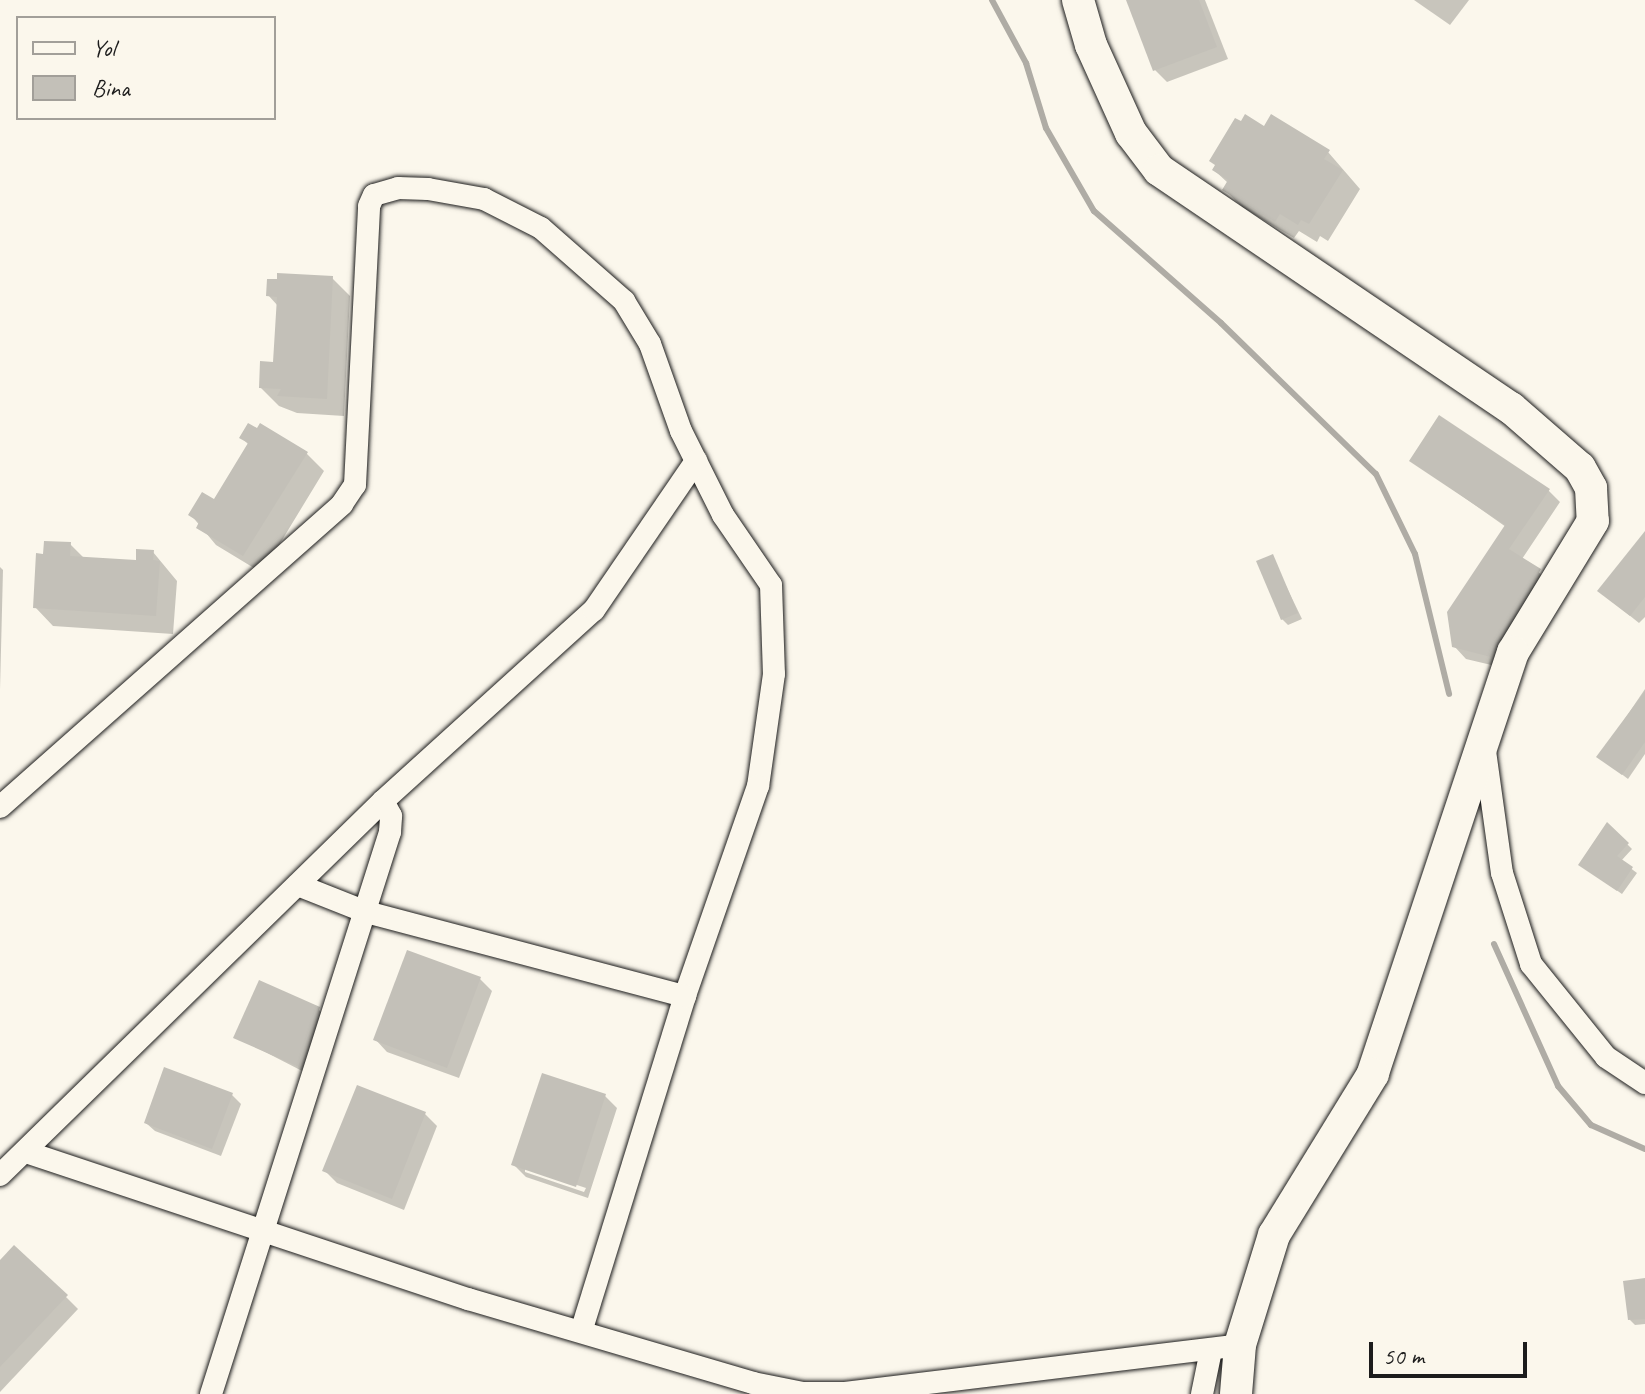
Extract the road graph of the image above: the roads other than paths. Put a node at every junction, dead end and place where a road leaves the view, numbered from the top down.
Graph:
1 (1078, 0) edge
2 (696, 461) junction
3 (1483, 738) junction
4 (383, 801) junction
5 (0, 807) edge
6 (298, 885) junction
7 (366, 912) junction
8 (685, 996) junction
9 (1645, 1083) edge
10 (26, 1152) junction
11 (0, 1175) edge
12 (265, 1231) junction
13 (581, 1331) junction
14 (1226, 1347) junction
15 (211, 1394) edge
16 (1202, 1394) edge
17 (1236, 1394) edge

1 - 3 street
2 - 4 street
2 - 5 street
2 - 8 street
3 - 9 street
3 - 14 street
4 - 6 street
4 - 7 street
6 - 7 street
6 - 10 street
7 - 8 street
7 - 12 street
8 - 13 street
10 - 11 street
10 - 12 street
12 - 13 street
12 - 15 street
13 - 14 street
14 - 16 street
14 - 17 street

